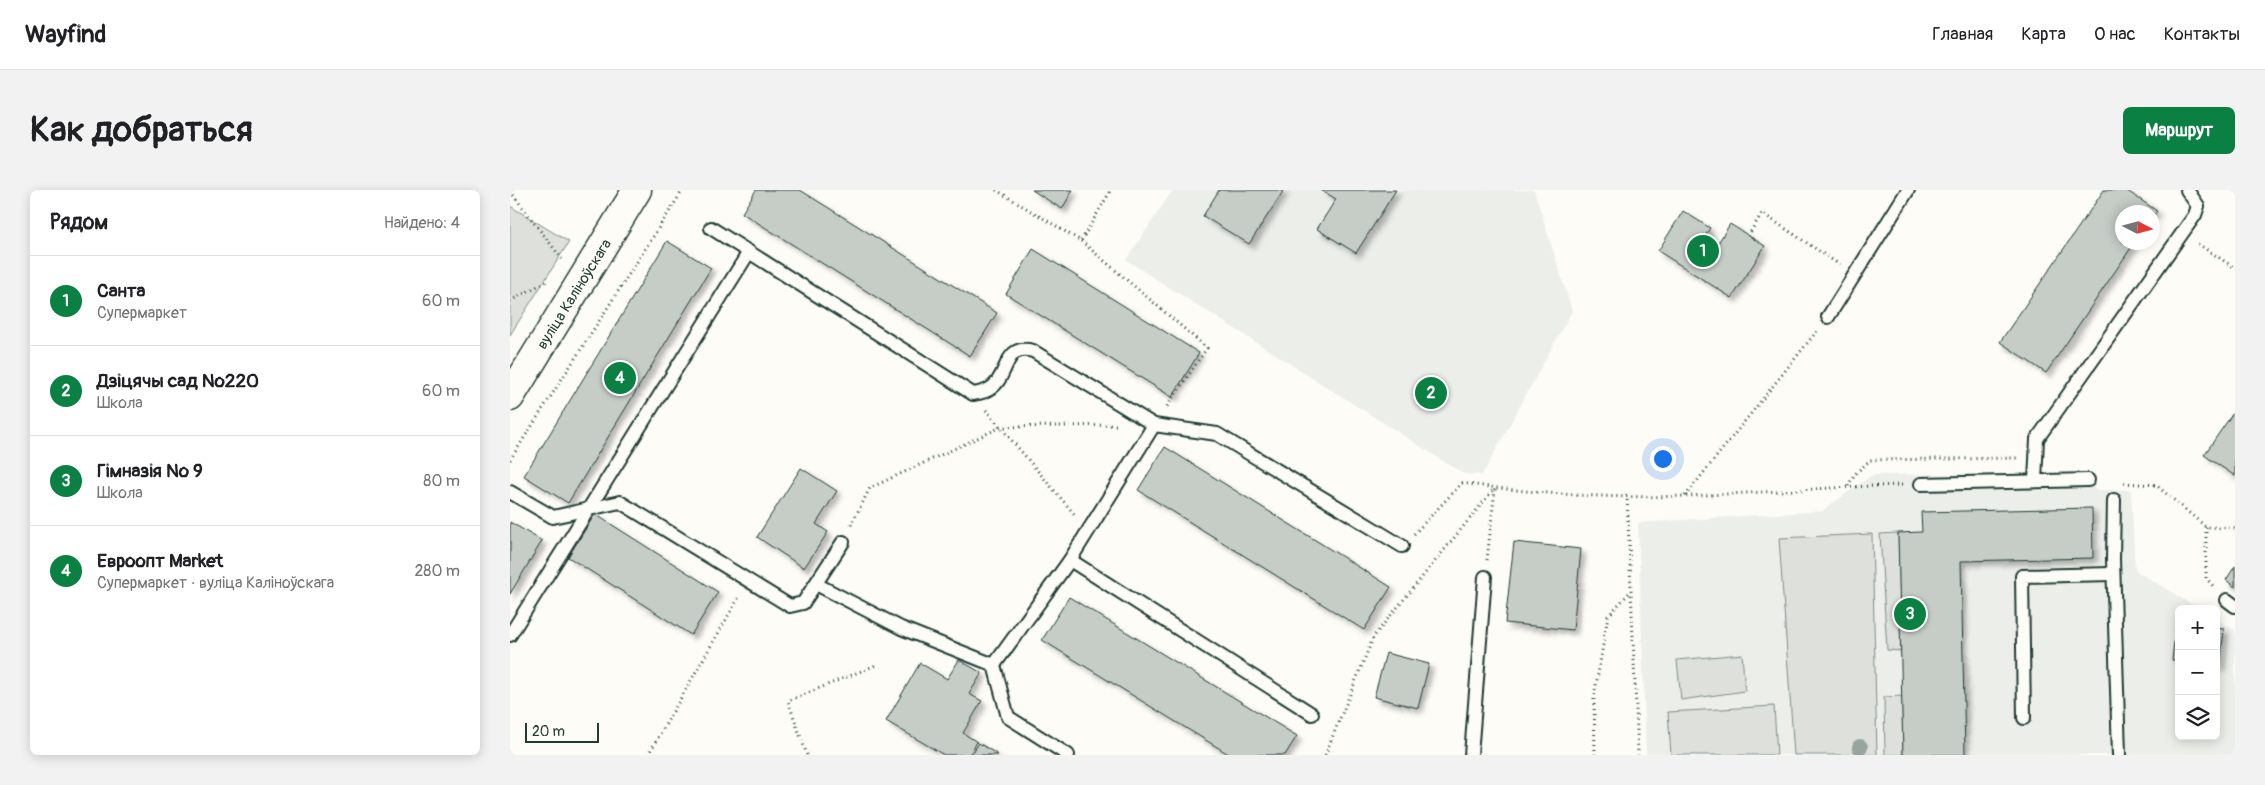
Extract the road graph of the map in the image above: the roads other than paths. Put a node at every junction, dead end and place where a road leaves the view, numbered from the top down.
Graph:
1 (638, 190) edge
2 (1908, 190) edge
3 (2187, 190) edge
4 (711, 228) dead end
5 (749, 252) junction
6 (1828, 317) road end
7 (510, 397) edge
8 (1154, 425) junction
9 (2088, 480) dead end
10 (2035, 481) junction
11 (1921, 484) road end
12 (510, 492) edge
13 (2114, 500) dead end
14 (588, 508) junction
15 (842, 542) road end
16 (1402, 546) road end
17 (1070, 560) junction
18 (2113, 574) junction
19 (1485, 577) road end
20 (816, 584) junction
21 (510, 635) edge
22 (994, 665) junction
23 (1312, 714) dead end
24 (2024, 718) dead end
25 (1068, 755) edge
26 (1471, 755) edge
27 (2118, 755) edge

1 - 7 main road, вуліца Каліноўскага
2 - 6 lane
3 - 10 lane
4 - 5 lane
5 - 8 lane
5 - 14 lane
8 - 16 lane
8 - 17 lane
9 - 10 lane
10 - 11 lane
12 - 14 lane
13 - 18 lane
14 - 20 lane
14 - 21 lane
15 - 20 lane
17 - 22 lane
17 - 23 lane
18 - 24 lane
18 - 27 lane
19 - 26 lane
20 - 22 lane
22 - 25 lane

